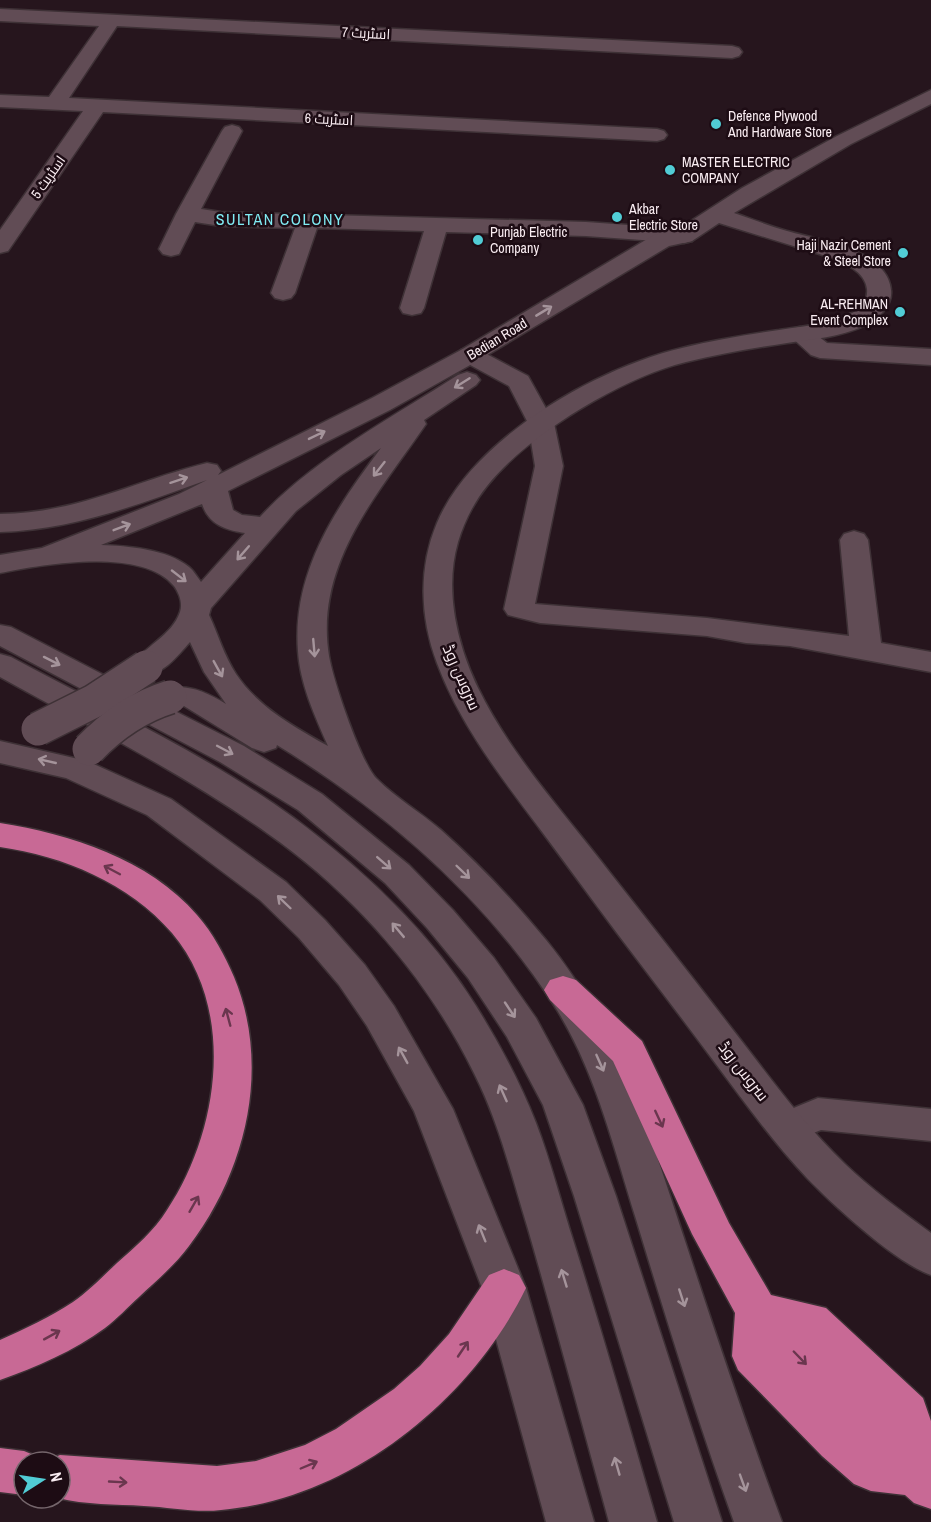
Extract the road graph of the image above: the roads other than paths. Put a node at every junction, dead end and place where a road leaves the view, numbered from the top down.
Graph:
1 (0, 15) edge
2 (111, 21) junction
3 (732, 52) dead end
4 (931, 96) edge
5 (0, 101) edge
6 (55, 104) junction
7 (96, 108) junction
8 (232, 131) dead end
9 (657, 135) dead end
10 (187, 214) junction
11 (716, 214) junction
12 (308, 222) junction
13 (437, 225) junction
14 (684, 236) junction
15 (0, 246) edge
16 (171, 249) dead end
17 (283, 293) dead end
18 (412, 308) dead end
19 (800, 334) junction
20 (931, 357) edge
21 (480, 361) junction
22 (427, 406) junction
23 (541, 423) junction
24 (279, 453) junction
25 (214, 488) junction
26 (0, 523) edge
27 (267, 526) junction
28 (854, 540) dead end
29 (48, 556) junction
30 (4, 561) edge
31 (195, 610) junction
32 (0, 634) edge
33 (866, 649) junction
34 (931, 662) edge
35 (0, 664) edge
36 (0, 740) edge
37 (0, 752) edge
38 (321, 758) junction
39 (361, 784) junction
40 (0, 835) edge
41 (240, 866) junction
42 (563, 990) junction
43 (931, 1125) edge
44 (788, 1127) junction
45 (931, 1257) edge
46 (504, 1288) junction
47 (757, 1311) junction
48 (0, 1360) edge
49 (72, 1479) edge
50 (923, 1481) edge
51 (570, 1522) edge
52 (633, 1522) edge
53 (698, 1522) edge
54 (758, 1522) edge

1 - 2 main road, اسٹریٹ 7
2 - 3 main road, اسٹریٹ 7
2 - 6 main road
4 - 11 main road
5 - 6 main road, اسٹریٹ 6
6 - 7 main road, اسٹریٹ 6
7 - 9 main road, اسٹریٹ 6
7 - 15 main road, اسٹریٹ 5
8 - 10 main road
10 - 12 main road
10 - 16 main road
11 - 14 main road
11 - 19 main road, سروس روڈ
12 - 13 main road
12 - 17 main road
13 - 14 main road
13 - 18 main road
14 - 21 main road
19 - 20 main road
19 - 23 main road, سروس روڈ
21 -> 22 main road
21 - 23 main road
24 -> 21 main road, Bedian Road
22 - 27 main road
22 -> 39 main road
23 - 33 main road
23 - 44 main road, سروس روڈ
24 - 25 main road, Bedian Road
26 -> 24 main road
25 - 27 main road
29 -> 25 main road, Bedian Road
27 -> 31 main road
28 - 33 main road
29 - 30 main road
29 -> 31 main road
31 - 36 main road, bridge
31 -> 38 main road
32 -> 53 main road
33 - 34 main road
52 -> 35 main road
41 -> 37 main road
38 - 39 main road
38 - 41 main road, bridge
39 -> 42 main road
48 -> 40 highway
46 -> 41 main road
42 -> 47 highway
42 -> 54 main road
43 - 44 main road
44 - 45 main road, سروس روڈ
49 -> 46 highway
46 - 51 main road
47 -> 50 highway
47 - 50 highway

